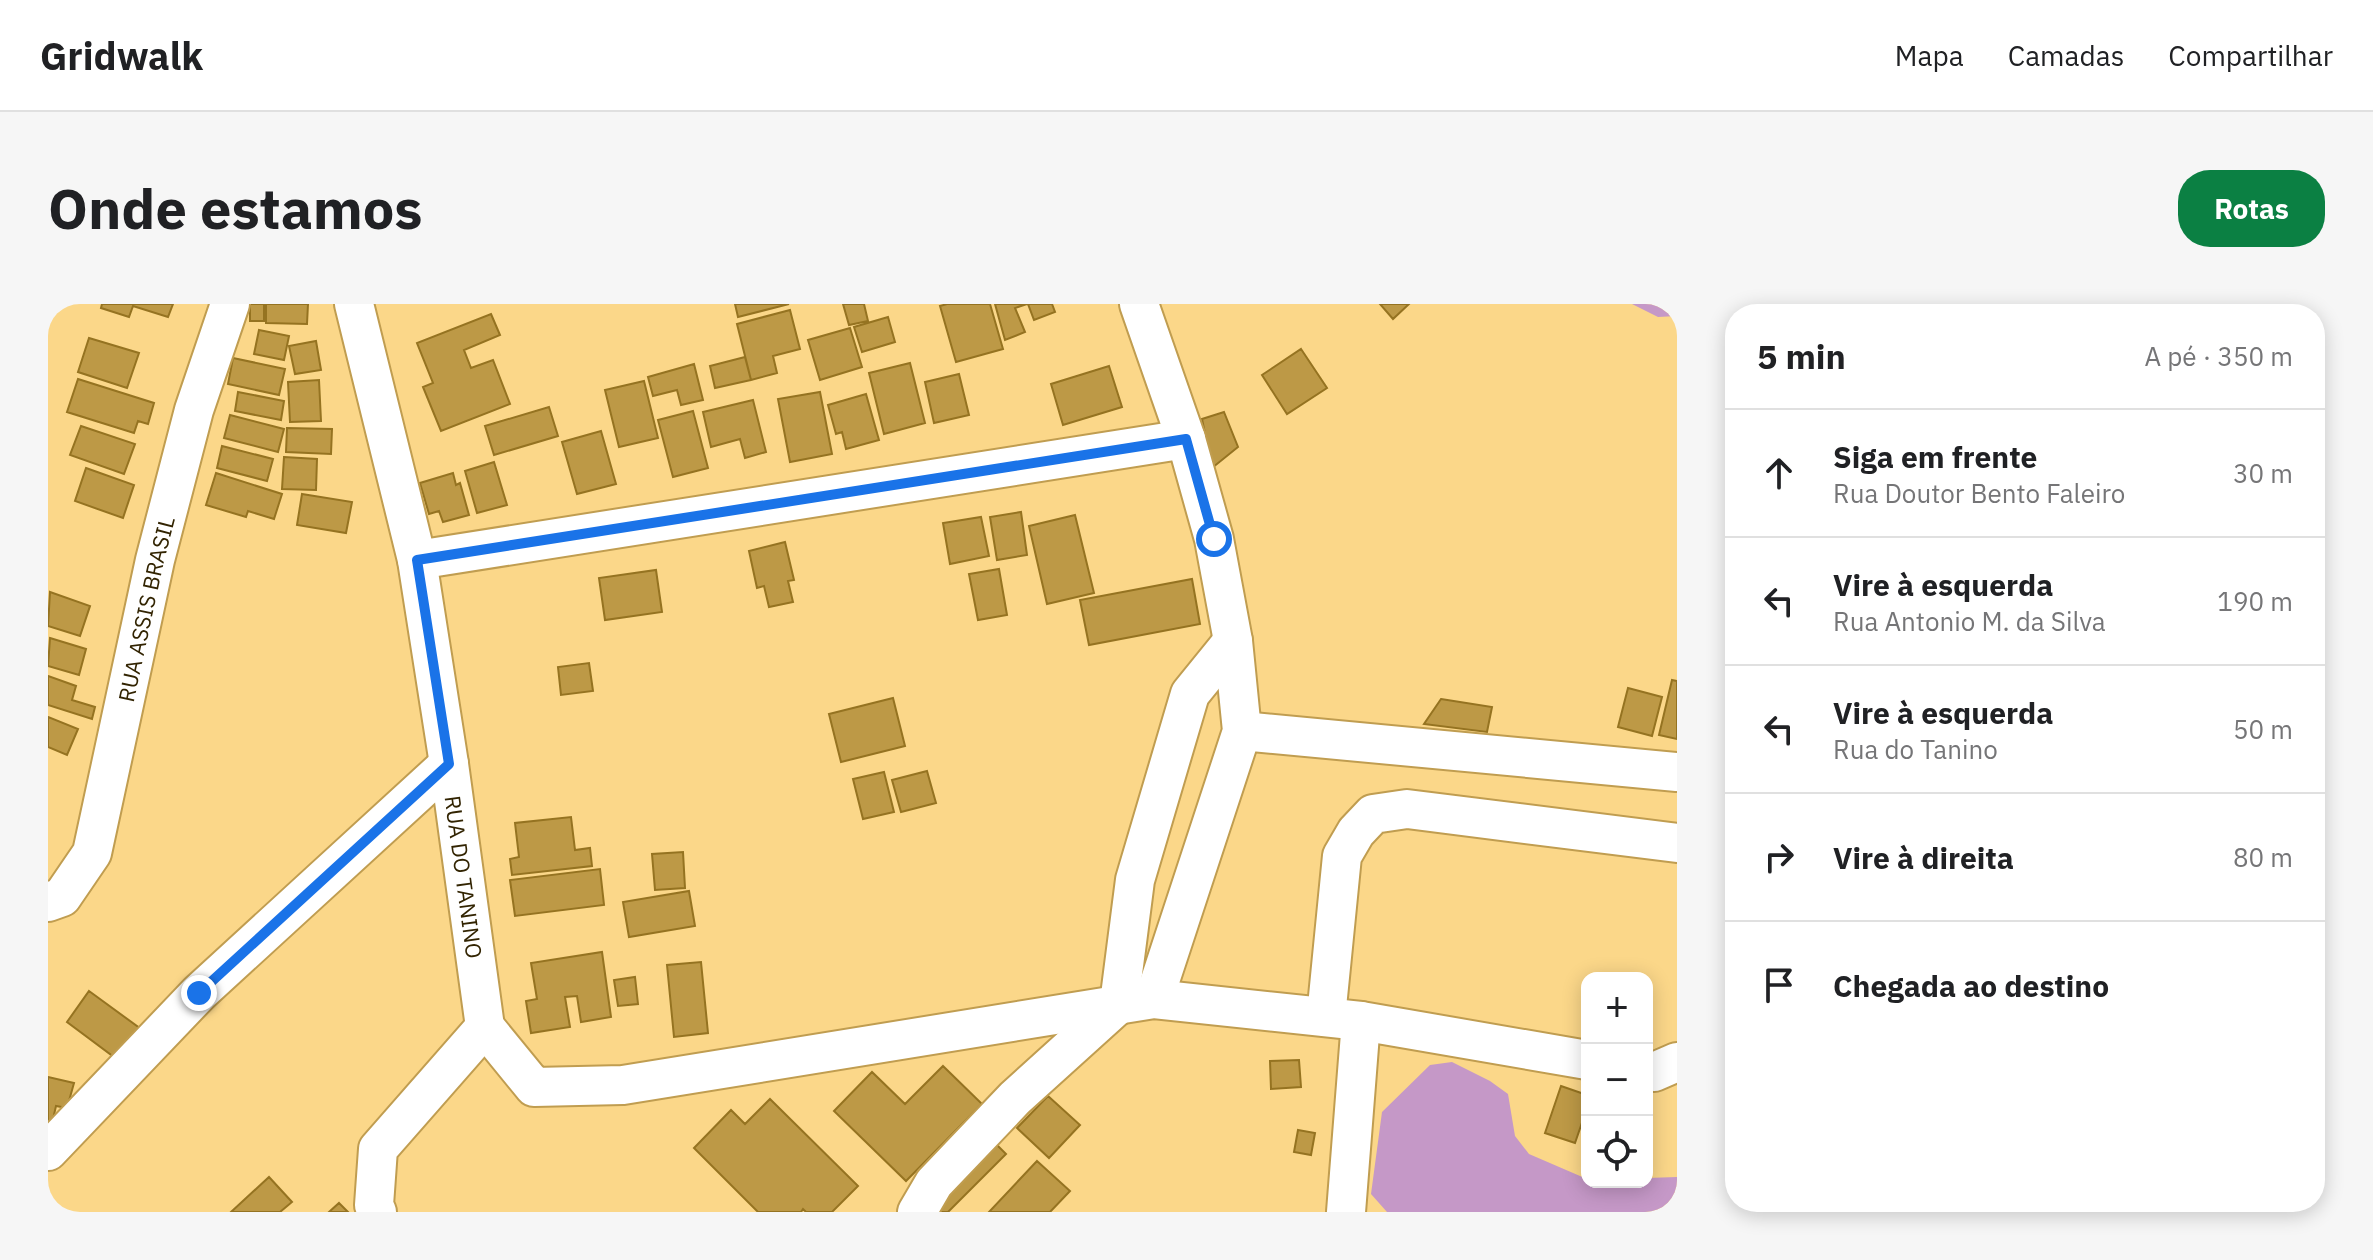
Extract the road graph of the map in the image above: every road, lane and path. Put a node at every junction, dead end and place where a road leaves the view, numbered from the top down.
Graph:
1 (230, 304) edge
2 (354, 304) edge
3 (1139, 304) edge
4 (1186, 439) junction
5 (417, 560) junction
6 (1233, 641) junction
7 (1242, 731) junction
8 (449, 764) junction
9 (1677, 772) edge
10 (1677, 843) edge
11 (48, 902) edge
12 (1137, 1001) junction
13 (1344, 1019) junction
14 (485, 1027) junction
15 (1581, 1059) edge
16 (1677, 1062) edge
17 (1653, 1072) edge
18 (48, 1151) edge
19 (377, 1212) edge
20 (917, 1212) edge
21 (1346, 1212) edge

1 - 11 street, RUA ASSIS BRASIL
2 - 5 street, RUA DO TANINO
3 - 4 street
4 - 5 street
4 - 6 street
5 - 8 street, RUA DO TANINO
6 - 7 street
6 - 12 street
7 - 9 street
7 - 12 street
8 - 14 street, RUA DO TANINO
8 - 18 street
10 - 13 street
12 - 13 street
12 - 14 street
12 - 20 street
13 - 15 street
13 - 21 street
14 - 19 street
16 - 17 street

